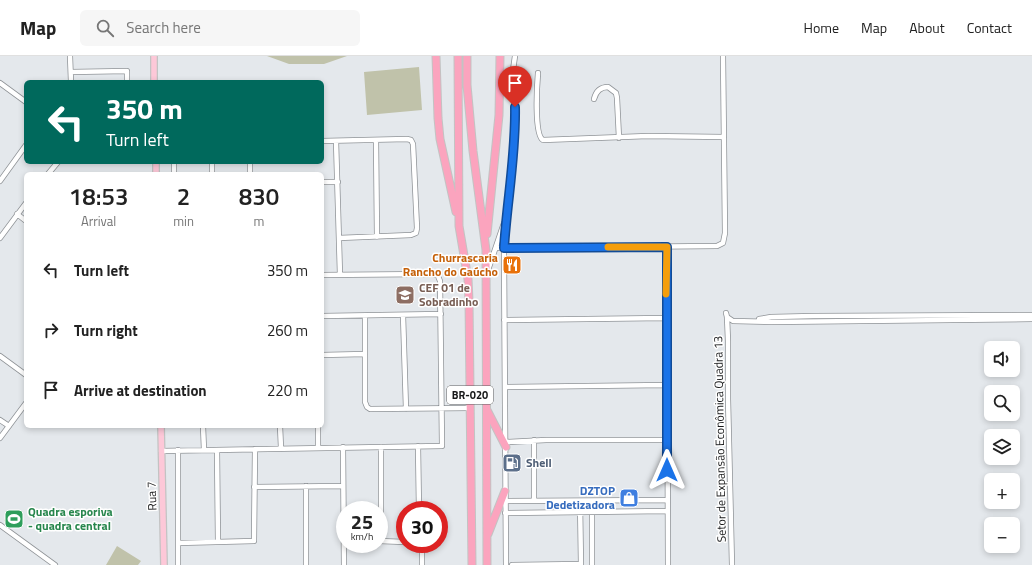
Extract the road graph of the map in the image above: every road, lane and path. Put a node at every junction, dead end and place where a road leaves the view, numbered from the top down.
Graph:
1 (70, 56) edge
2 (154, 56) edge
3 (436, 56) edge
4 (458, 56) edge
5 (467, 56) edge
6 (500, 56) edge
7 (515, 56) edge
8 (724, 56) edge
9 (71, 72) junction
10 (538, 73) dead end
11 (71, 80) edge
12 (127, 80) edge
13 (154, 80) edge
14 (0, 83) edge
15 (594, 99) dead end
16 (24, 101) edge
17 (724, 137) junction
18 (619, 138) junction
19 (376, 140) junction
20 (324, 141) edge
21 (336, 141) junction
22 (24, 149) edge
23 (56, 164) edge
24 (50, 172) edge
25 (0, 180) edge
26 (324, 182) edge
27 (338, 182) junction
28 (24, 205) edge
29 (17, 214) junction
30 (506, 216) junction
31 (24, 219) edge
32 (459, 226) junction
33 (377, 237) junction
34 (0, 238) edge
35 (339, 238) junction
36 (667, 247) junction
37 (496, 248) junction
38 (504, 248) junction
39 (486, 250) junction
40 (324, 275) edge
41 (340, 275) junction
42 (485, 278) junction
43 (441, 314) junction
44 (403, 315) junction
45 (1032, 315) edge
46 (324, 316) edge
47 (365, 316) junction
48 (666, 318) junction
49 (1032, 319) edge
50 (504, 320) junction
51 (753, 321) junction
52 (365, 354) junction
53 (324, 355) edge
54 (0, 356) edge
55 (24, 374) edge
56 (666, 385) junction
57 (505, 387) junction
58 (24, 406) edge
59 (486, 407) junction
60 (470, 408) junction
61 (406, 409) junction
62 (442, 409) junction
63 (0, 420) edge
64 (9, 426) junction
65 (161, 428) edge
66 (203, 428) edge
67 (280, 428) edge
68 (318, 428) edge
69 (0, 438) edge
70 (534, 440) junction
71 (668, 440) junction
72 (506, 444) junction
73 (381, 446) junction
74 (418, 446) junction
75 (318, 447) junction
76 (343, 447) junction
77 (281, 448) junction
78 (254, 449) junction
79 (161, 450) junction
80 (178, 450) junction
81 (204, 450) junction
82 (217, 450) junction
83 (306, 486) junction
84 (343, 486) junction
85 (254, 487) junction
86 (505, 491) junction
87 (667, 500) junction
88 (343, 501) edge
89 (380, 501) edge
90 (419, 501) edge
91 (505, 501) junction
92 (534, 501) junction
93 (580, 501) junction
94 (592, 501) junction
95 (667, 511) junction
96 (580, 512) junction
97 (592, 512) junction
98 (505, 513) junction
99 (0, 525) edge
100 (487, 538) junction
101 (218, 542) junction
102 (178, 543) junction
103 (344, 553) edge
104 (422, 553) edge
105 (581, 564) edge
106 (55, 565) edge
107 (164, 565) edge
108 (178, 565) edge
109 (306, 565) edge
110 (344, 565) edge
111 (422, 565) edge
112 (472, 565) edge
113 (487, 565) edge
114 (506, 565) edge
115 (512, 565) edge
116 (592, 565) edge
117 (668, 565) edge
118 (732, 565) edge

1 - 9 street
2 - 13 main road
3 - 32 highway, BR-020
4 - 32 highway, BR-020
5 - 39 highway, BR-020
6 - 39 highway, BR-020
7 - 30 street
8 - 17 street
9 - 11 street
9 - 12 street
10 - 18 street
14 - 16 street
15 - 18 street
17 - 18 street
17 - 36 street
19 - 21 street
19 - 33 street
19 - 33 street
20 - 21 street
21 - 27 street
22 - 25 street
23 - 24 street
26 - 27 street
27 - 35 street
28 - 29 street
29 - 31 street
29 - 34 street
30 - 37 street
30 - 38 street
32 - 60 highway, BR-020
33 - 35 street
35 - 41 street
36 - 38 street
36 - 48 street
37 - 38 street
37 - 42 street
38 - 50 street
39 - 42 highway, BR-020
40 - 41 street
41 - 43 street
42 - 59 highway, BR-020
43 - 44 street
43 - 62 street
44 - 47 street
44 - 61 street
45 - 51 street
46 - 47 street
47 - 52 street
48 - 50 street
48 - 56 street
49 - 51 street
50 - 57 street
51 - 118 street, Setor de Expansão Econômica Quadra 13
52 - 53 street
52 - 61 street
54 - 55 street
56 - 57 street
56 - 71 street
57 - 72 street
58 - 64 street
59 - 72 highway
59 - 100 highway, BR-020
60 - 62 street
60 - 112 highway, BR-020
61 - 62 street
62 - 74 street
63 - 64 street
64 - 69 street
65 - 79 main road, Rua 7
66 - 81 street
67 - 77 street
68 - 75 street
70 - 71 street
70 - 72 street
70 - 92 street
71 - 87 street
72 - 86 street
73 - 74 street
73 - 76 street
73 - 89 street
74 - 90 street
75 - 76 street
75 - 77 street
76 - 84 street
77 - 78 street
78 - 82 street
78 - 85 street
79 - 80 street
79 - 107 main road, Rua 7
80 - 81 street
80 - 102 street
81 - 82 street
82 - 101 street
83 - 84 street
83 - 85 street
83 - 109 street
84 - 88 street
85 - 101 street
86 - 91 street
86 - 100 highway
87 - 94 street
87 - 95 street
91 - 92 street
91 - 98 street
92 - 93 street
93 - 94 street
93 - 96 street
94 - 97 street
95 - 97 street
95 - 117 street
96 - 97 street
96 - 98 street
96 - 105 street
97 - 116 street
98 - 114 street
99 - 106 street
100 - 113 highway, BR-020
101 - 102 street
102 - 108 street
103 - 110 street
104 - 111 street
105 - 115 street

